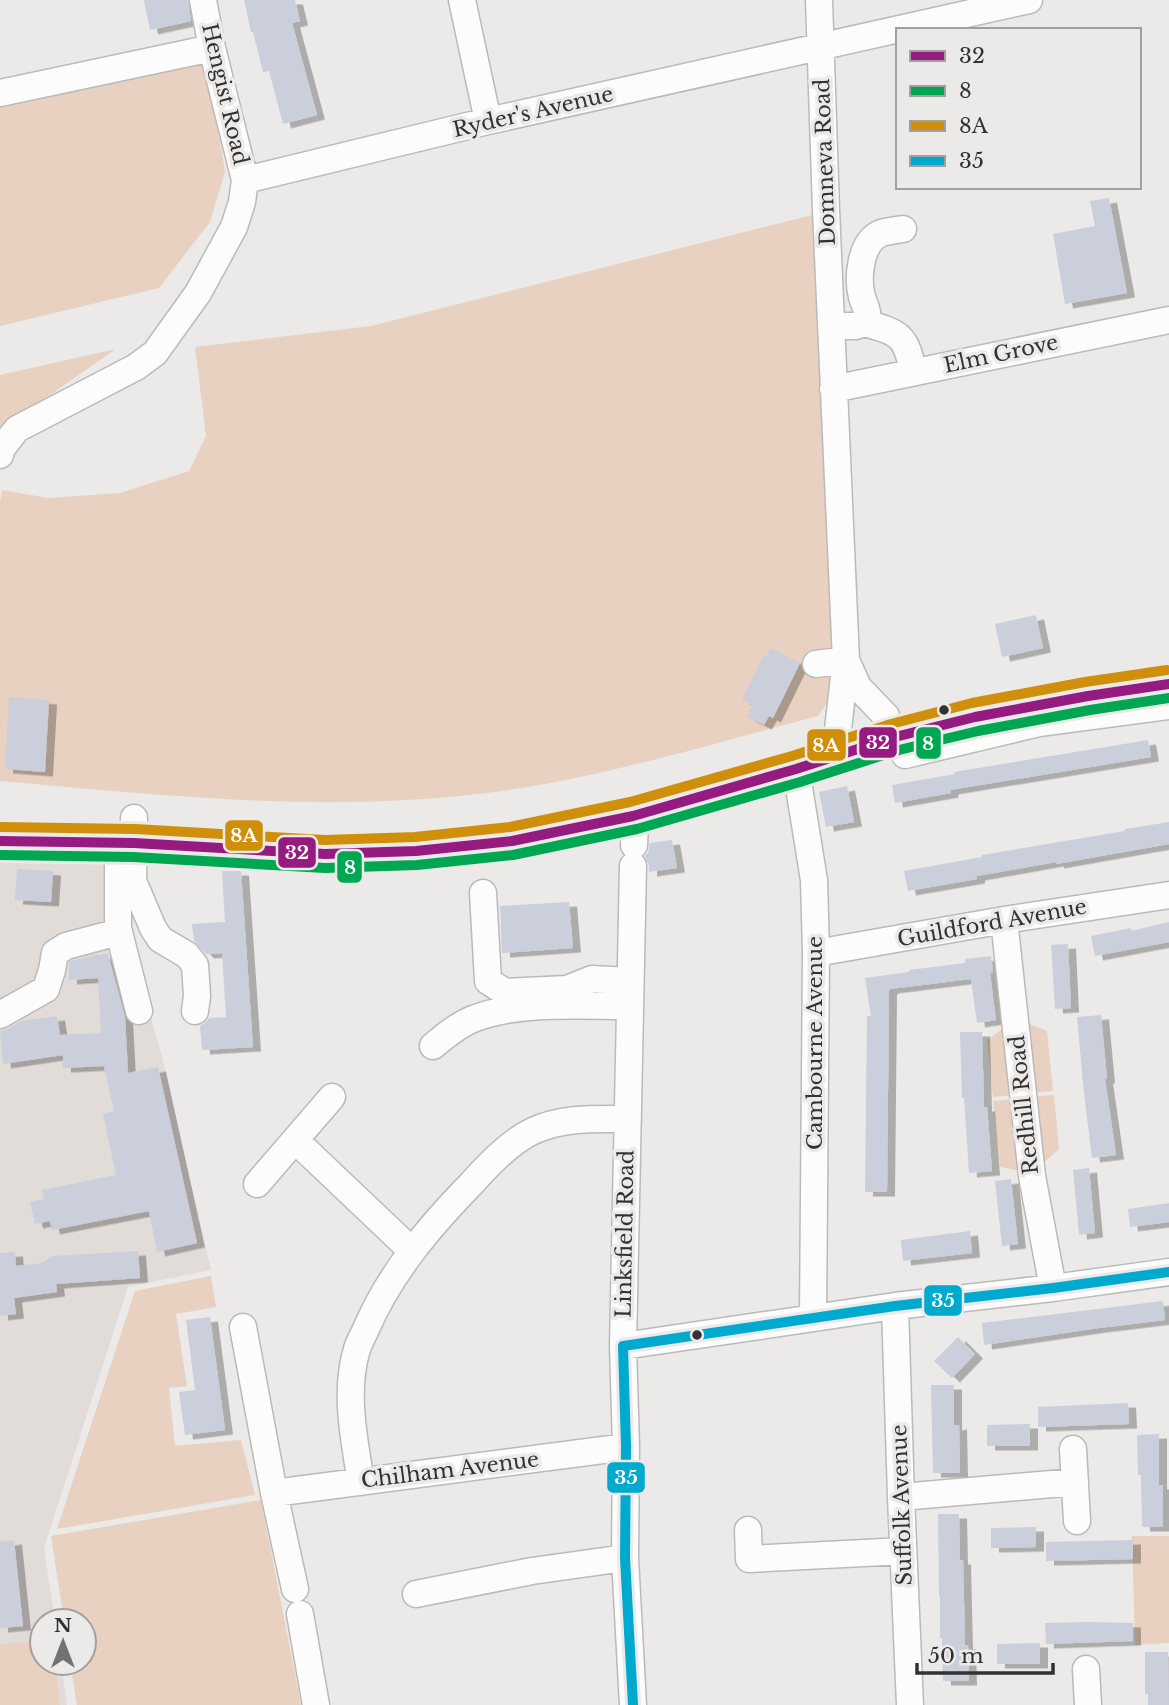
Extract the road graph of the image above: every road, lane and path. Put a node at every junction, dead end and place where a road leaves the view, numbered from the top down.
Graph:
1 (203, 0) edge
2 (462, 0) edge
3 (819, 0) edge
4 (1029, 0) edge
5 (902, 28) edge
6 (896, 29) edge
7 (821, 46) junction
8 (212, 48) junction
9 (0, 93) edge
10 (488, 121) junction
11 (245, 180) junction
12 (903, 229) dead end
13 (1169, 320) edge
14 (865, 323) junction
15 (831, 326) junction
16 (913, 372) junction
17 (834, 389) junction
18 (0, 455) edge
19 (1169, 659) edge
20 (846, 660) junction
21 (816, 664) dead end
22 (1169, 684) edge
23 (1169, 706) edge
24 (891, 726) junction
25 (838, 729) junction
26 (796, 769) junction
27 (0, 814) edge
28 (126, 830) junction
29 (0, 841) edge
30 (630, 861) junction
31 (482, 893) dead end
32 (1169, 895) edge
33 (1004, 920) junction
34 (118, 928) junction
35 (816, 953) junction
36 (630, 994) junction
37 (139, 1011) dead end
38 (195, 1011) dead end
39 (0, 1015) edge
40 (433, 1046) dead end
41 (332, 1097) dead end
42 (628, 1119) junction
43 (295, 1140) junction
44 (257, 1184) dead end
45 (412, 1251) junction
46 (1169, 1272) edge
47 (1053, 1289) junction
48 (895, 1306) junction
49 (813, 1318) junction
50 (243, 1327) dead end
51 (623, 1346) junction
52 (626, 1447) junction
53 (1073, 1449) dead end
54 (361, 1482) junction
55 (1075, 1482) junction
56 (274, 1493) junction
57 (901, 1497) junction
58 (1077, 1521) dead end
59 (748, 1530) dead end
60 (903, 1551) junction
61 (625, 1558) junction
62 (416, 1594) dead end
63 (1086, 1669) dead end
64 (316, 1705) edge
65 (633, 1705) edge
66 (910, 1705) edge
67 (1083, 1705) edge

1 - 8 street, Hengist Road
2 - 10 street
3 - 7 street, Domneva Road
4 - 5 street, Ryder's Avenue
6 - 7 street, Ryder's Avenue
7 - 10 street, Ryder's Avenue
7 - 15 street, Domneva Road
8 - 9 street
8 - 11 street, Hengist Road
10 - 11 street, Ryder's Avenue
11 - 18 street, Hengist Road
12 - 14 street
13 - 16 street, Elm Grove
14 - 15 street
14 - 16 street
15 - 17 street, Domneva Road
16 - 17 street, Elm Grove
17 - 20 street, Domneva Road
19 - 24 highway
20 - 21 street
20 - 24 street, Domneva Road
20 - 25 street, Domneva Road
22 - 24 highway
23 - 24 street, Domneva Road
24 - 25 highway
24 - 26 highway
25 - 28 highway
26 - 30 highway
26 - 35 street, Cambourne Avenue
27 - 28 highway
28 - 29 highway
28 - 30 highway
28 - 34 street
28 - 38 street
30 - 36 street, Linksfield Road
31 - 36 street
32 - 33 street, Guildford Avenue
33 - 35 street, Guildford Avenue
33 - 47 street, Redhill Road
34 - 37 street
34 - 39 street
35 - 49 street, Cambourne Avenue
36 - 40 street
36 - 42 street, Linksfield Road
41 - 43 street
42 - 45 street
42 - 51 street, Linksfield Road
43 - 44 street
43 - 45 street
45 - 54 street
46 - 47 street
47 - 48 street
48 - 49 street
48 - 57 street, Suffolk Avenue
49 - 51 street
50 - 56 street
51 - 52 street, Linksfield Road
52 - 54 street, Chilham Avenue
52 - 61 street, Linksfield Road
53 - 55 street
54 - 56 street, Chilham Avenue
55 - 57 street
55 - 58 street
56 - 64 street
57 - 60 street, Suffolk Avenue
59 - 60 street
60 - 66 street, Suffolk Avenue
61 - 62 street
61 - 65 street, Linksfield Road
63 - 67 street

